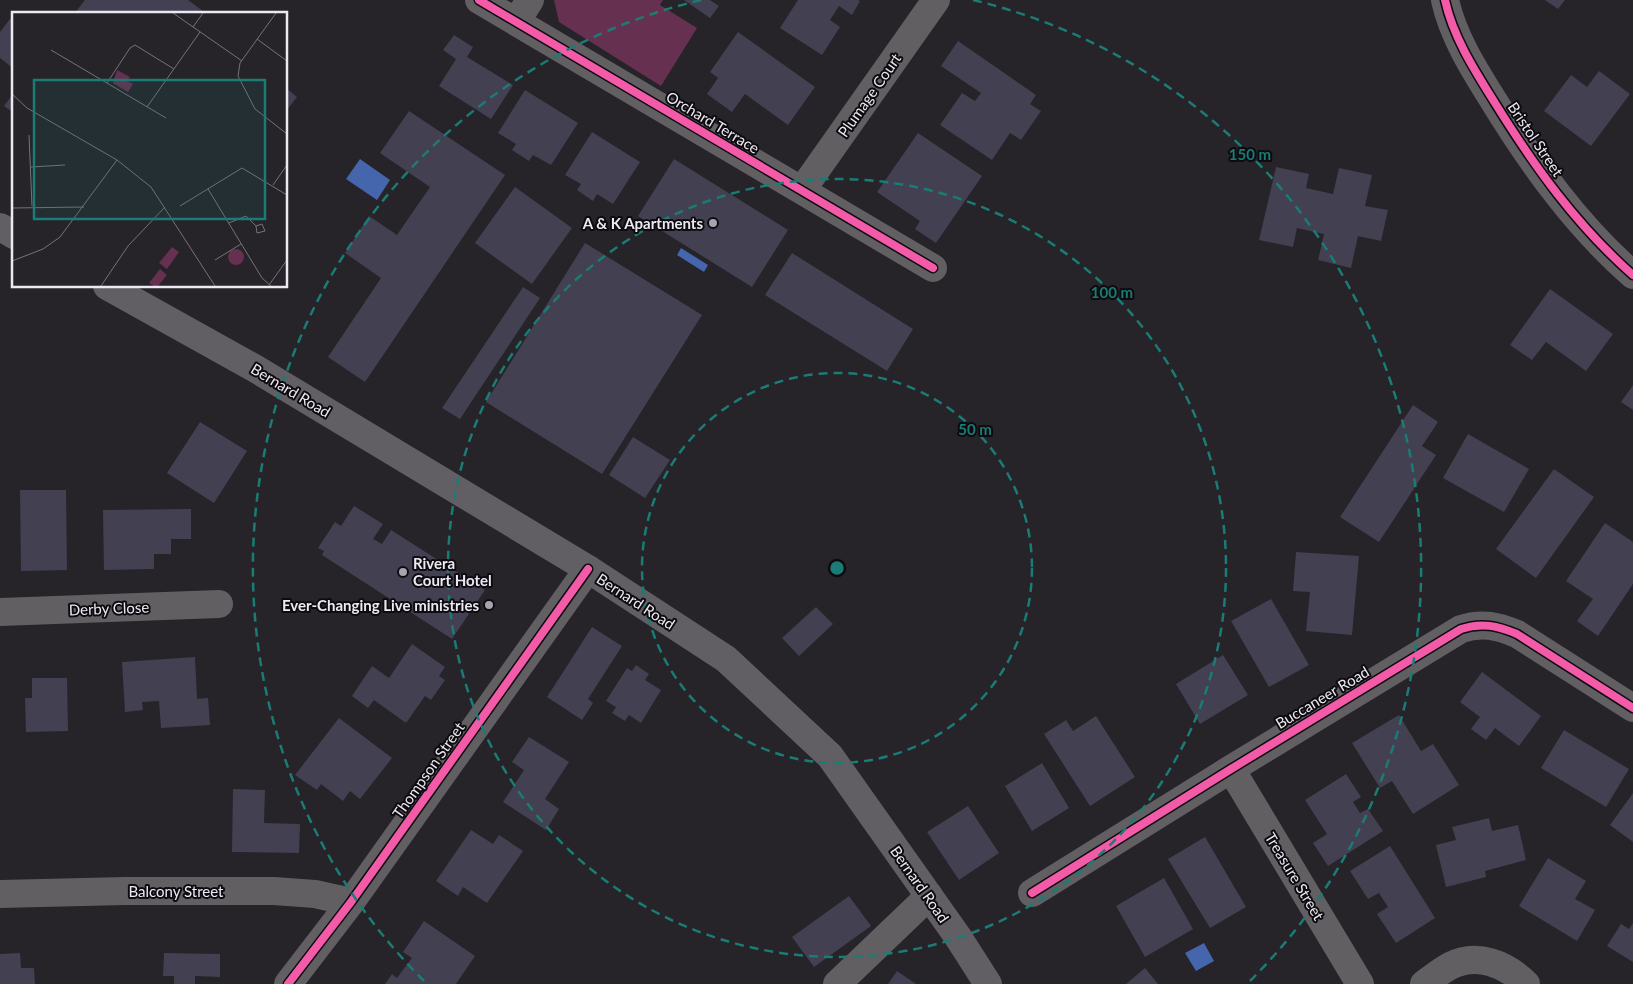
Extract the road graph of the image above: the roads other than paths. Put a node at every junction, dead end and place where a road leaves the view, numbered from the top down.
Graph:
1 (479, 0) edge
2 (936, 0) edge
3 (1445, 0) edge
4 (523, 11) edge
5 (802, 190) junction
6 (0, 227) edge
7 (12, 234) edge
8 (933, 268) dead end
9 (1633, 275) edge
10 (111, 288) edge
11 (588, 569) junction
12 (219, 604) dead end
13 (0, 612) edge
14 (1633, 708) edge
15 (1231, 769) junction
16 (0, 894) edge
17 (1032, 894) dead end
18 (929, 896) junction
19 (351, 902) junction
20 (288, 984) edge
21 (837, 984) edge
22 (988, 984) edge
23 (1360, 984) edge
24 (1424, 984) edge
25 (1526, 984) edge

1 - 4 street, Orchard Terrace
2 - 5 street, Plumage Court
3 - 9 street, Bristol Street
4 - 5 street, Orchard Terrace
5 - 8 street, Orchard Terrace
6 - 7 main road
10 - 11 main road, Bernard Road
11 - 18 main road, Bernard Road
11 - 19 street, Thompson Street
12 - 13 street, Derby Close
14 - 15 street, Buccaneer Road
15 - 17 street, Buccaneer Road
15 - 23 street, Treasure Street
16 - 19 street, Balcony Street
18 - 21 street
18 - 22 main road, Bernard Road
19 - 20 street, Thompson Street
24 - 25 street

